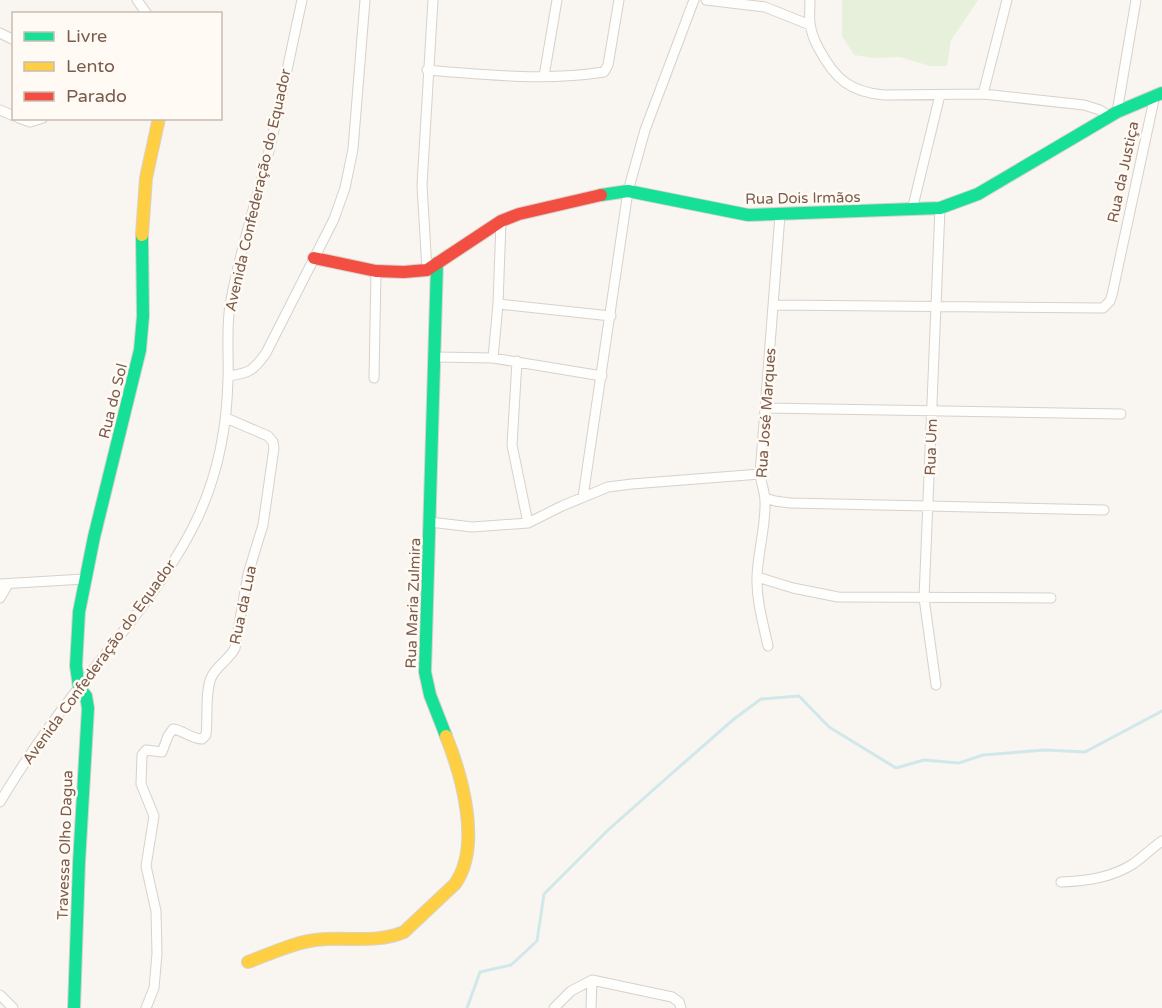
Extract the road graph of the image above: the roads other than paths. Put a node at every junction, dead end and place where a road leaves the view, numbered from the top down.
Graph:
1 (302, 0) edge
2 (365, 0) edge
3 (433, 0) edge
4 (557, 0) edge
5 (619, 0) edge
6 (694, 0) edge
7 (706, 0) edge
8 (810, 0) edge
9 (1007, 0) edge
10 (1136, 0) edge
11 (810, 26) junction
12 (428, 70) junction
13 (544, 76) junction
14 (940, 94) junction
15 (983, 94) junction
16 (1158, 94) edge
17 (1113, 114) junction
18 (159, 120) edge
19 (628, 191) junction
20 (940, 208) junction
21 (912, 210) junction
22 (780, 215) junction
23 (501, 220) junction
24 (314, 258) junction
25 (432, 266) junction
26 (376, 271) junction
27 (498, 304) junction
28 (774, 305) junction
29 (937, 308) junction
30 (611, 316) junction
31 (436, 357) junction
32 (493, 358) junction
33 (517, 361) junction
34 (228, 376) junction
35 (602, 376) junction
36 (374, 378) dead end
37 (766, 408) junction
38 (932, 411) junction
39 (1121, 414) dead end
40 (226, 418) junction
41 (760, 474) junction
42 (583, 496) junction
43 (765, 498) junction
44 (928, 507) junction
45 (1104, 510) dead end
46 (430, 522) junction
47 (528, 523) junction
48 (757, 577) junction
49 (84, 579) junction
50 (4, 584) edge
51 (0, 598) edge
52 (924, 598) junction
53 (1051, 598) dead end
54 (768, 646) dead end
55 (936, 685) dead end
56 (79, 687) junction
57 (0, 802) edge
58 (1162, 841) edge
59 (1061, 882) dead end
60 (249, 962) dead end
61 (592, 980) junction
62 (0, 995) edge
63 (13, 1008) edge
64 (74, 1008) edge
65 (146, 1008) edge
66 (554, 1008) edge
67 (591, 1008) edge
68 (681, 1008) edge

1 - 34 street, Avenida Confederação do Equador
2 - 24 street
3 - 12 street
4 - 13 street
5 - 13 street
6 - 19 street
7 - 11 street
8 - 11 street
9 - 15 street
10 - 17 street
11 - 14 street
12 - 13 street
12 - 25 street
14 - 15 street
14 - 21 street
15 - 17 street
16 - 17 street, Rua da Justiça
16 - 29 street, Rua da Justiça
17 - 20 street, Rua Dois Irmãos
18 - 49 street, Rua do Sol
19 - 22 street, Rua Dois Irmãos
19 - 23 street, Rua Dois Irmãos
19 - 30 street
20 - 21 street, Rua Dois Irmãos
20 - 29 street, Rua Um
21 - 22 street, Rua Dois Irmãos
22 - 28 street, Rua José Marques
23 - 25 street, Rua Dois Irmãos
23 - 27 street
24 - 26 street
24 - 34 street
25 - 26 street
25 - 31 street, Rua Maria Zulmira
26 - 36 street
27 - 30 street
27 - 32 street
28 - 29 street
28 - 37 street, Rua José Marques
29 - 38 street, Rua Um
30 - 35 street
31 - 32 street
31 - 46 street, Rua Maria Zulmira
32 - 33 street
33 - 35 street
33 - 47 street
34 - 40 street, Avenida Confederação do Equador
35 - 42 street
37 - 38 street
37 - 41 street, Rua José Marques
38 - 39 street
38 - 44 street, Rua Um
40 - 56 street, Avenida Confederação do Equador
40 - 65 street, Rua da Lua
41 - 42 street
41 - 43 street, Rua José Marques
42 - 47 street
43 - 44 street
43 - 48 street, Rua José Marques
44 - 45 street
44 - 52 street, Rua Um
46 - 47 street
46 - 60 street, Rua Maria Zulmira
48 - 52 street
48 - 54 street, Rua José Marques
49 - 50 street
49 - 56 street, Rua do Sol
50 - 51 street
52 - 53 street
52 - 55 street, Rua Um
56 - 57 street, Avenida Confederação do Equador
56 - 64 street, Travessa Olho Dagua
58 - 59 street
61 - 66 street
61 - 67 street
61 - 68 street
62 - 63 street

